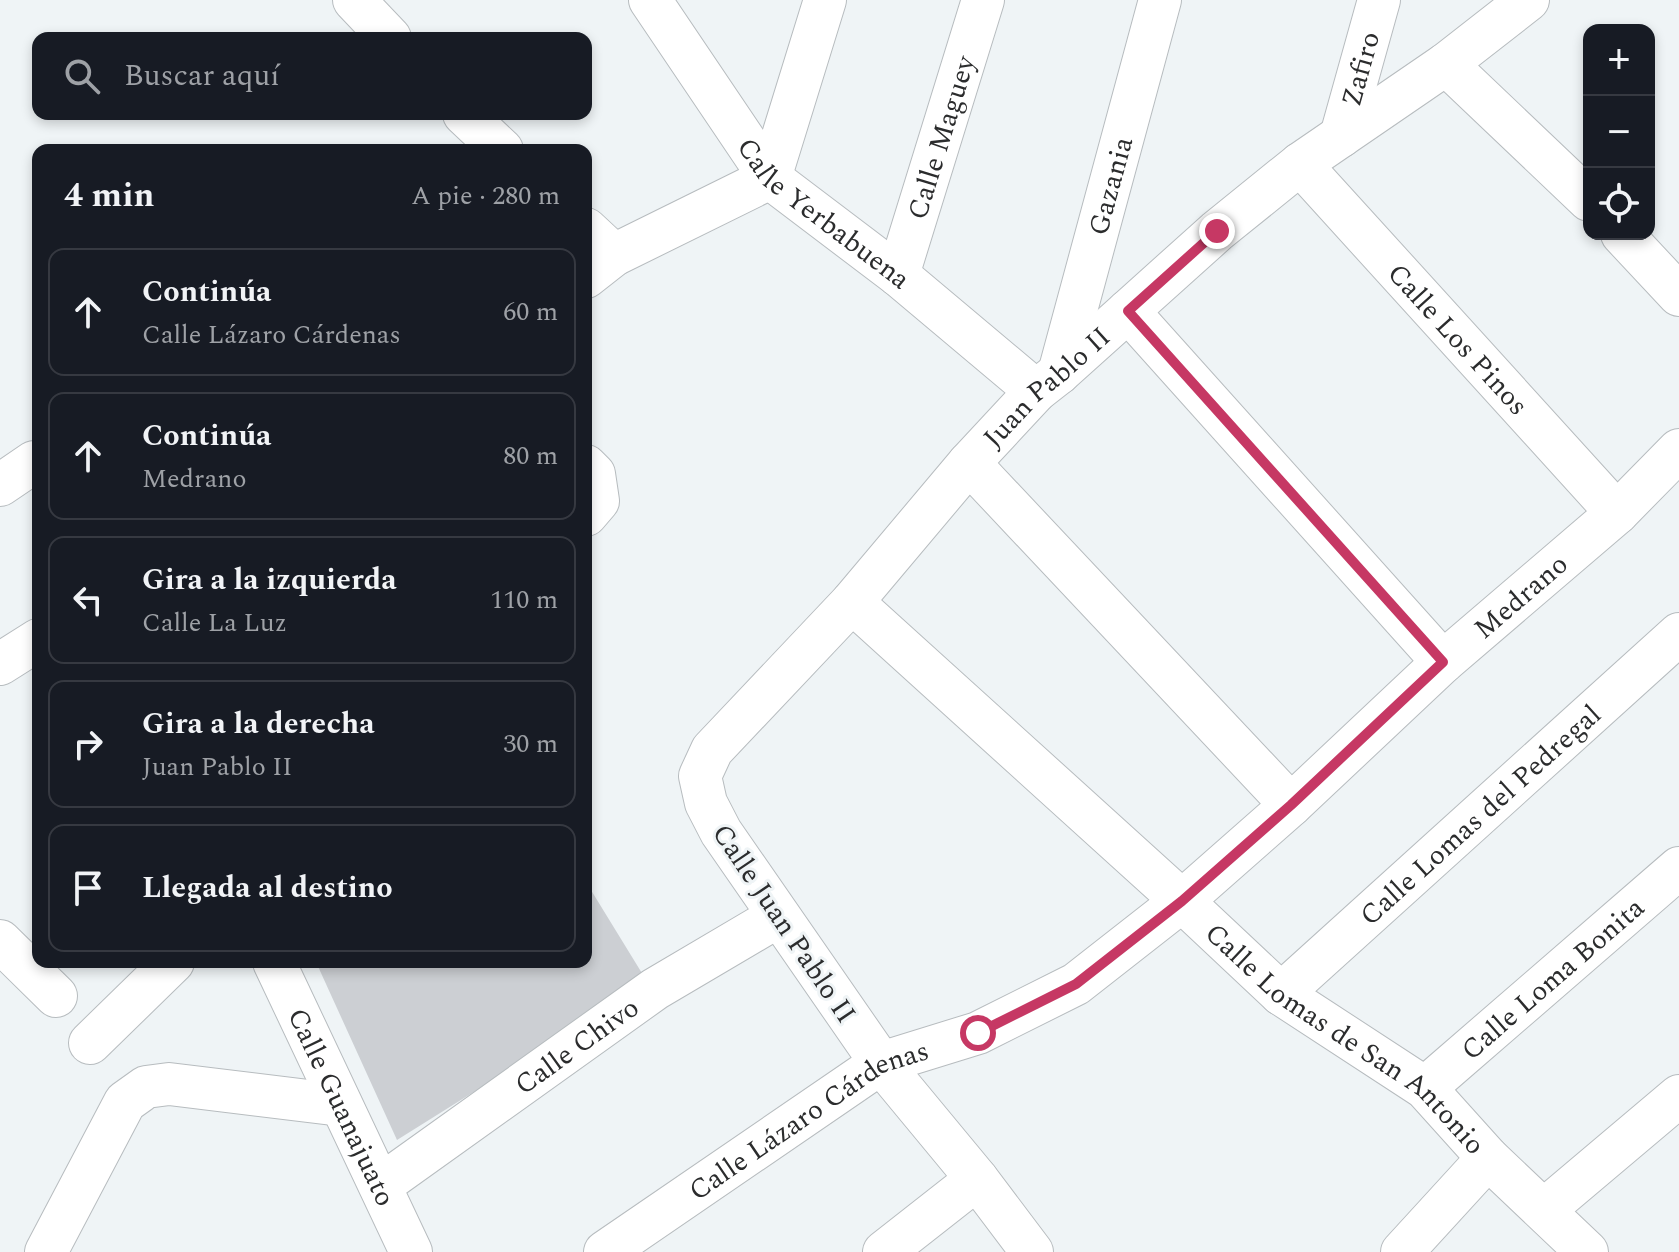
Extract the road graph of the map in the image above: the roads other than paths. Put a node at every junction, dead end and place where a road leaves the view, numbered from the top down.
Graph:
1 (354, 0) edge
2 (650, 0) edge
3 (825, 0) edge
4 (983, 0) edge
5 (1160, 0) edge
6 (1379, 0) edge
7 (1528, 0) edge
8 (384, 32) edge
9 (1446, 64) junction
10 (470, 120) edge
11 (1341, 136) junction
12 (496, 144) edge
13 (1300, 164) junction
14 (770, 178) junction
15 (1583, 194) edge
16 (1628, 240) edge
17 (595, 254) edge
18 (898, 275) junction
19 (1679, 295) edge
20 (1128, 311) junction
21 (1048, 382) junction
22 (1679, 450) edge
23 (32, 463) edge
24 (969, 463) junction
25 (0, 485) edge
26 (1617, 513) junction
27 (852, 602) junction
28 (1679, 634) edge
29 (32, 644) edge
30 (1443, 662) junction
31 (0, 664) edge
32 (700, 776) joint
33 (1291, 805) junction
34 (1679, 868) edge
35 (1182, 901) junction
36 (777, 917) junction
37 (0, 941) edge
38 (167, 968) edge
39 (277, 968) edge
40 (1281, 994) junction
41 (56, 996) dead end
42 (90, 1043) dead end
43 (881, 1063) junction
44 (1425, 1088) junction
45 (1679, 1096) edge
46 (341, 1105) junction
47 (1488, 1158) junction
48 (977, 1179) junction
49 (381, 1185) junction
50 (1544, 1210) junction
51 (46, 1252) edge
52 (411, 1252) edge
53 (605, 1252) edge
54 (884, 1252) edge
55 (1032, 1252) edge
56 (1402, 1252) edge
57 (1587, 1252) edge

1 - 8 street
2 - 14 street, Calle Yerbabuena
3 - 14 street
4 - 18 street, Calle Maguey
5 - 21 street, Gazania
6 - 11 street, Zafiro
7 - 9 street, Juan Pablo II
9 - 11 street, Juan Pablo II
9 - 15 street
10 - 12 street
11 - 13 street, Juan Pablo II
13 - 20 street, Juan Pablo II
13 - 26 street, Calle Los Pinos
14 - 17 street
14 - 18 street, Calle Yerbabuena
16 - 19 street
18 - 21 street, Calle Yerbabuena
20 - 21 street, Juan Pablo II
20 - 30 street
21 - 24 street, Juan Pablo II
22 - 26 street, Medrano
23 - 25 street
24 - 27 street, Juan Pablo II
24 - 33 street
26 - 30 street, Medrano
27 - 32 street, Juan Pablo II
27 - 35 street, Calle Lomas de San Antonio
28 - 40 street, Calle Lomas del Pedregal
29 - 31 street
30 - 33 street, Medrano
32 - 36 street, Calle Juan Pablo II
33 - 35 street, Medrano
34 - 44 street, Calle Loma Bonita
35 - 40 street, Calle Lomas de San Antonio
35 - 43 street, Calle Lázaro Cárdenas
36 - 43 street, Calle Juan Pablo II
36 - 49 street, Calle Chivo
37 - 41 street
38 - 42 street
39 - 46 street, Calle Guanajuato
40 - 44 street, Calle Lomas de San Antonio
43 - 48 street, Calle Juan Pablo II
43 - 53 street, Calle Lázaro Cárdenas
44 - 47 street, Calle Lomas de San Antonio
45 - 50 street
46 - 49 street, Calle Guanajuato
46 - 51 street
47 - 50 street, Calle Lomas de San Antonio
47 - 56 street
48 - 54 street
48 - 55 street, Calle Juan Pablo II
49 - 52 street, Calle Guanajuato
50 - 57 street, Calle Lomas de San Antonio

